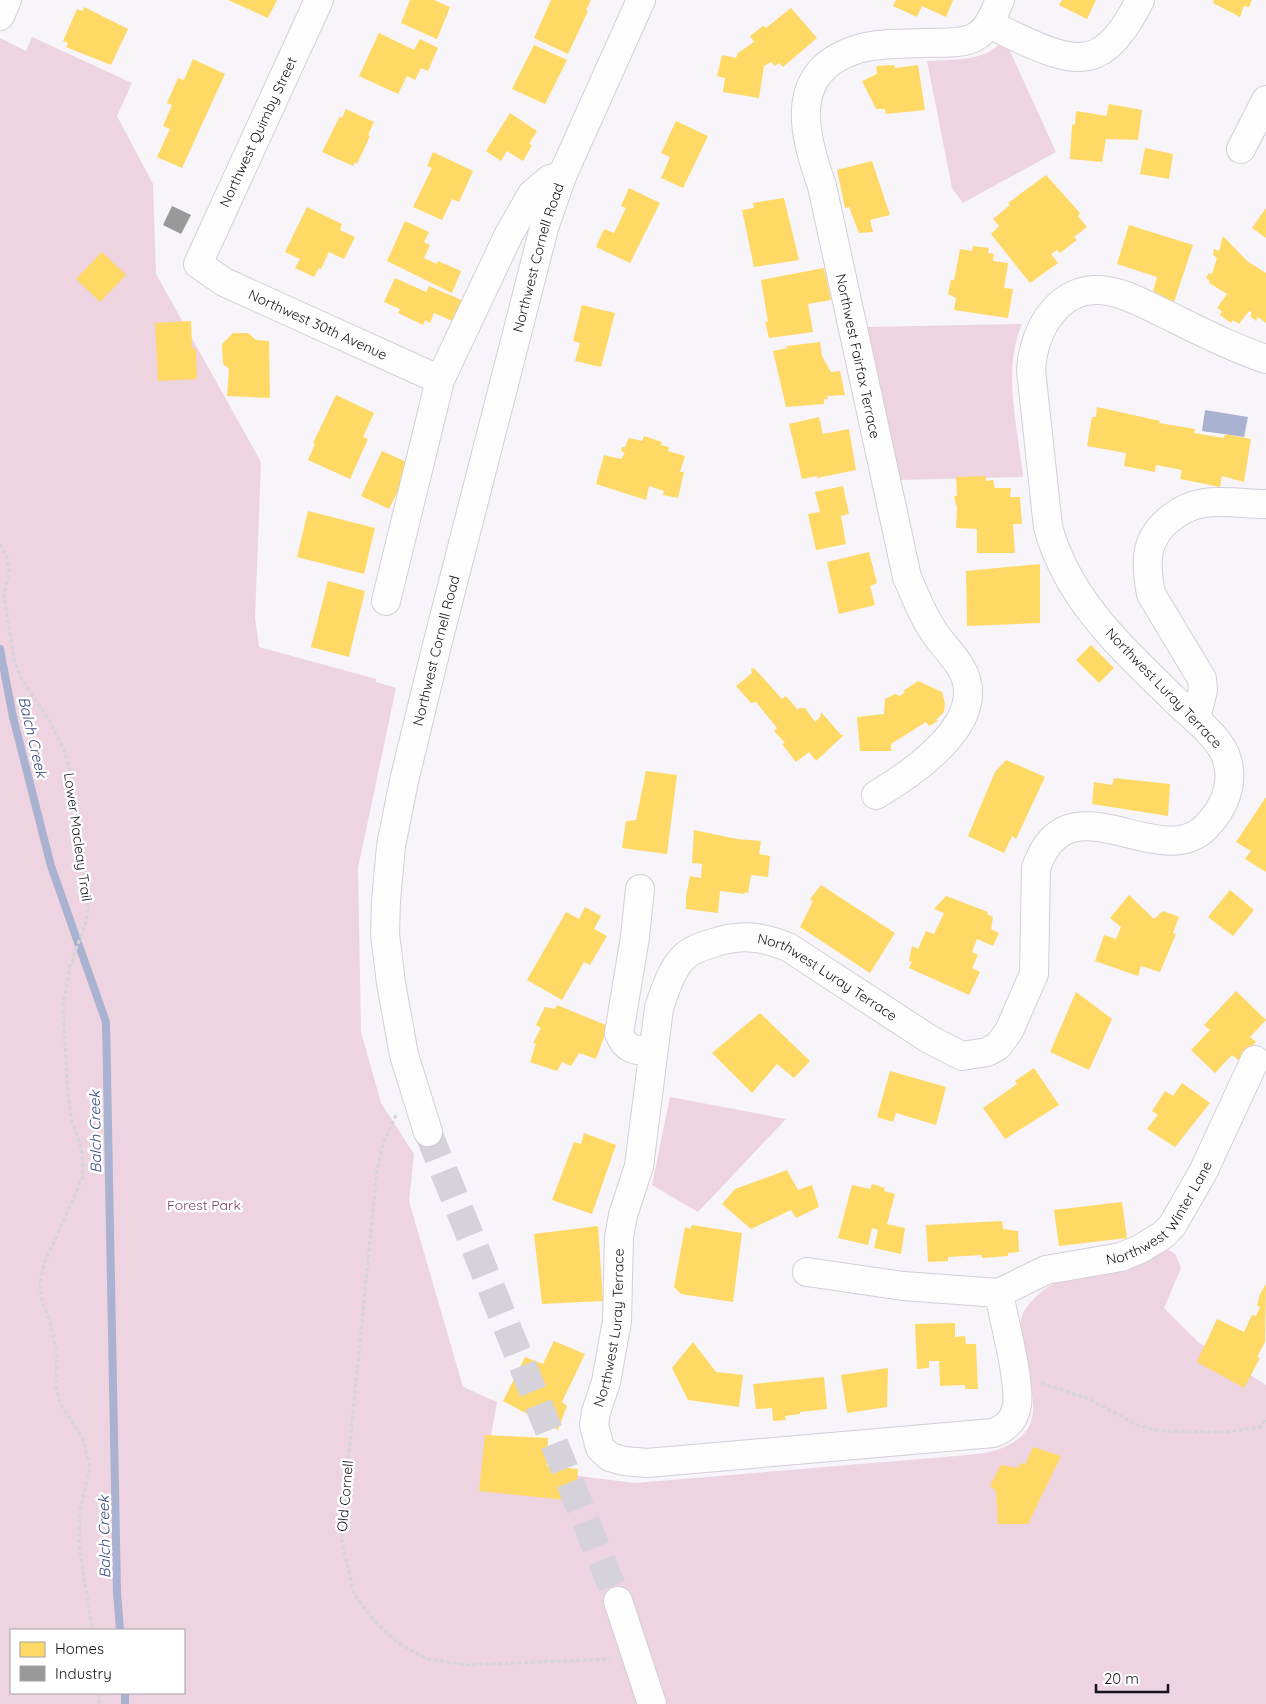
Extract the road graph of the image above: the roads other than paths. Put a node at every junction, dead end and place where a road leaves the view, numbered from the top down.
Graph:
1 (7, 0) edge
2 (319, 0) edge
3 (640, 0) edge
4 (1000, 0) edge
5 (1140, 0) edge
6 (0, 16) edge
7 (988, 24) junction
8 (1266, 100) edge
9 (1241, 149) dead end
10 (562, 176) junction
11 (198, 264) joint
12 (1266, 358) edge
13 (440, 380) junction
14 (1266, 504) edge
15 (386, 602) dead end
16 (1196, 719) junction
17 (876, 795) dead end
18 (640, 890) dead end
19 (653, 1052) junction
20 (1256, 1060) dead end
21 (428, 1132) tunnel mouth
22 (807, 1272) dead end
23 (999, 1293) junction
24 (618, 1601) tunnel mouth
25 (652, 1704) edge

1 - 6 street
2 - 11 street, Northwest Quimby Street
3 - 10 street, Northwest Cornell Road
4 - 7 street, Northwest Fairfax Terrace
5 - 7 street
7 - 17 street, Northwest Fairfax Terrace
8 - 9 street
10 - 13 street, Northwest Cornell Road
10 - 21 street, Northwest Cornell Road
11 - 13 street, Northwest 30th Avenue
12 - 16 street, Northwest Luray Terrace
13 - 15 street, Northwest Cornell Road
14 - 16 street
16 - 19 street, Northwest Luray Terrace
18 - 19 street
19 - 23 street, Northwest Luray Terrace
20 - 23 street, Northwest Winter Lane
22 - 23 street
24 - 25 street

